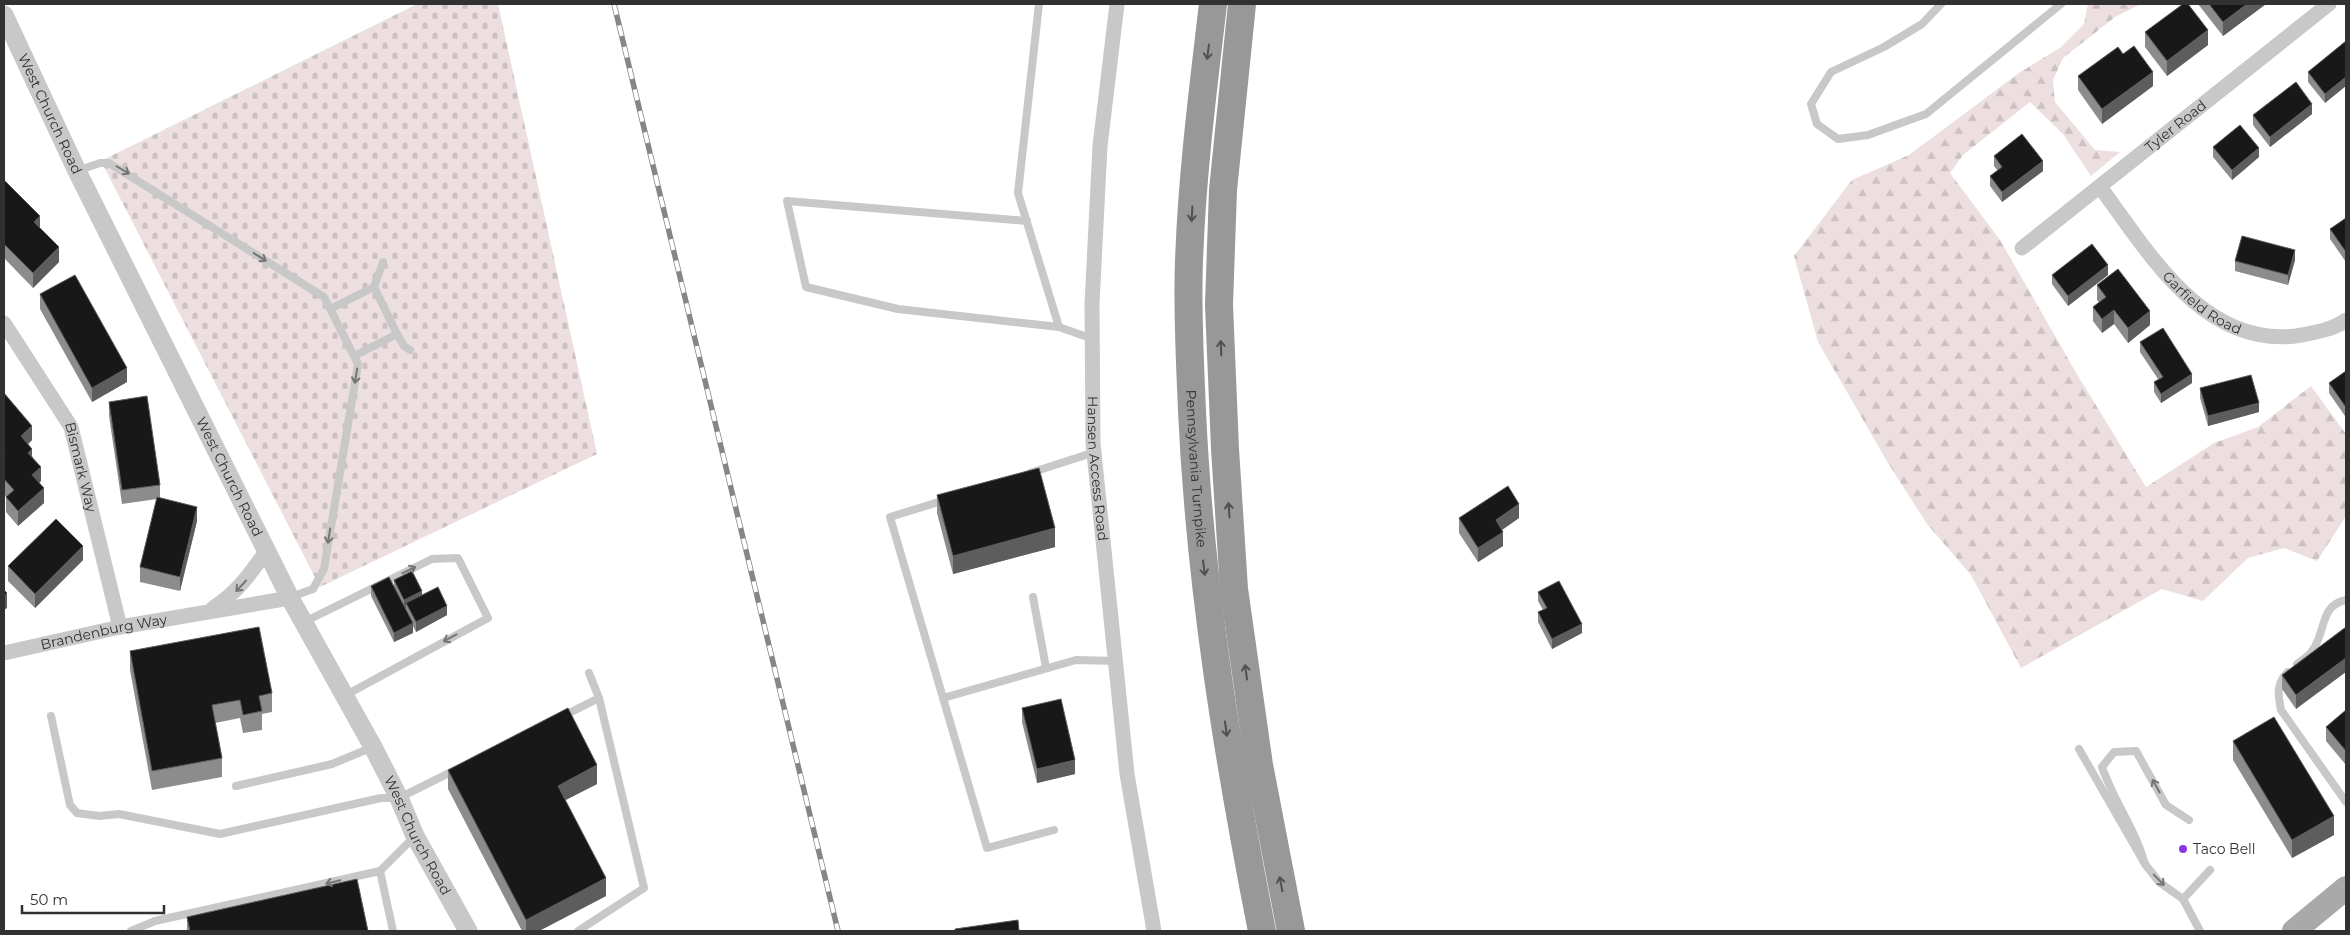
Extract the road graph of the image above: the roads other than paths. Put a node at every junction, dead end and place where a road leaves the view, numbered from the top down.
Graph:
1 (1039, 4) edge
2 (1117, 4) edge
3 (1213, 4) edge
4 (1242, 4) edge
5 (1940, 4) edge
6 (2061, 4) edge
7 (2329, 4) edge
8 (4, 15) edge
9 (77, 171) junction
10 (2100, 187) junction
11 (1027, 221) junction
12 (2022, 248) dead end
13 (383, 262) dead end
14 (374, 287) junction
15 (330, 309) junction
16 (2346, 320) edge
17 (4, 323) edge
18 (1059, 327) junction
19 (397, 334) junction
20 (1093, 339) junction
21 (410, 350) dead end
22 (354, 356) junction
23 (1094, 452) junction
24 (1020, 476) edge
25 (955, 496) edge
26 (267, 550) junction
27 (1033, 597) dead end
28 (290, 598) junction
29 (2346, 600) edge
30 (206, 612) junction
31 (304, 622) junction
32 (120, 627) junction
33 (4, 653) edge
34 (1115, 661) junction
35 (1046, 668) junction
36 (589, 672) dead end
37 (344, 696) junction
38 (599, 698) junction
39 (943, 698) junction
40 (51, 716) dead end
41 (555, 719) edge
42 (372, 747) junction
43 (2079, 749) dead end
44 (469, 763) edge
45 (236, 786) dead end
46 (399, 798) junction
47 (2346, 802) edge
48 (2189, 820) dead end
49 (1054, 830) dead end
50 (415, 836) junction
51 (2146, 864) junction
52 (2210, 870) dead end
53 (380, 871) junction
54 (2346, 888) edge
55 (2183, 899) junction
56 (131, 931) edge
57 (393, 931) edge
58 (468, 931) edge
59 (578, 931) edge
60 (1154, 931) edge
61 (1262, 931) edge
62 (1291, 931) edge
63 (2200, 931) edge
64 (2294, 931) edge

1 - 11 lane
2 - 20 street, Hansen Access Road
3 -> 61 highway, Pennsylvania Turnpike
62 -> 4 highway, Pennsylvania Turnpike
5 - 6 lane
7 - 10 street, Tyler Road
8 - 9 street, West Church Road
9 -> 15 lane
9 - 26 street, West Church Road
10 - 12 street, Tyler Road
10 - 16 street, Garfield Road
11 - 18 lane
11 - 18 lane
13 - 14 lane
14 - 15 lane
14 - 19 lane
15 - 22 lane
17 - 32 street, Bismark Way
18 - 20 lane
19 - 21 lane
19 - 22 lane
20 - 23 street, Hansen Access Road
22 -> 28 lane
23 - 24 lane
23 - 34 street, Hansen Access Road
25 - 39 lane
26 - 28 street, West Church Road
26 -> 30 street, Brandenburg Way
27 - 35 lane
28 - 30 street, Brandenburg Way
28 - 31 street, West Church Road
29 - 47 lane
30 - 32 street, Brandenburg Way
31 - 37 street, West Church Road
31 -> 37 lane
32 - 33 street, Brandenburg Way
34 - 35 lane
34 - 60 street, Hansen Access Road
35 - 39 lane
36 - 38 lane
37 - 42 street, West Church Road
38 - 41 lane
38 - 59 lane
39 - 49 lane
40 - 46 lane
42 - 45 lane
42 - 46 street, West Church Road
43 - 51 lane
44 - 46 lane
46 - 50 street, West Church Road
48 -> 51 lane
50 - 53 lane
50 - 58 street, West Church Road
51 -> 55 lane
52 - 55 lane
53 -> 56 lane
53 - 57 lane
54 - 64 main road
55 - 63 lane

